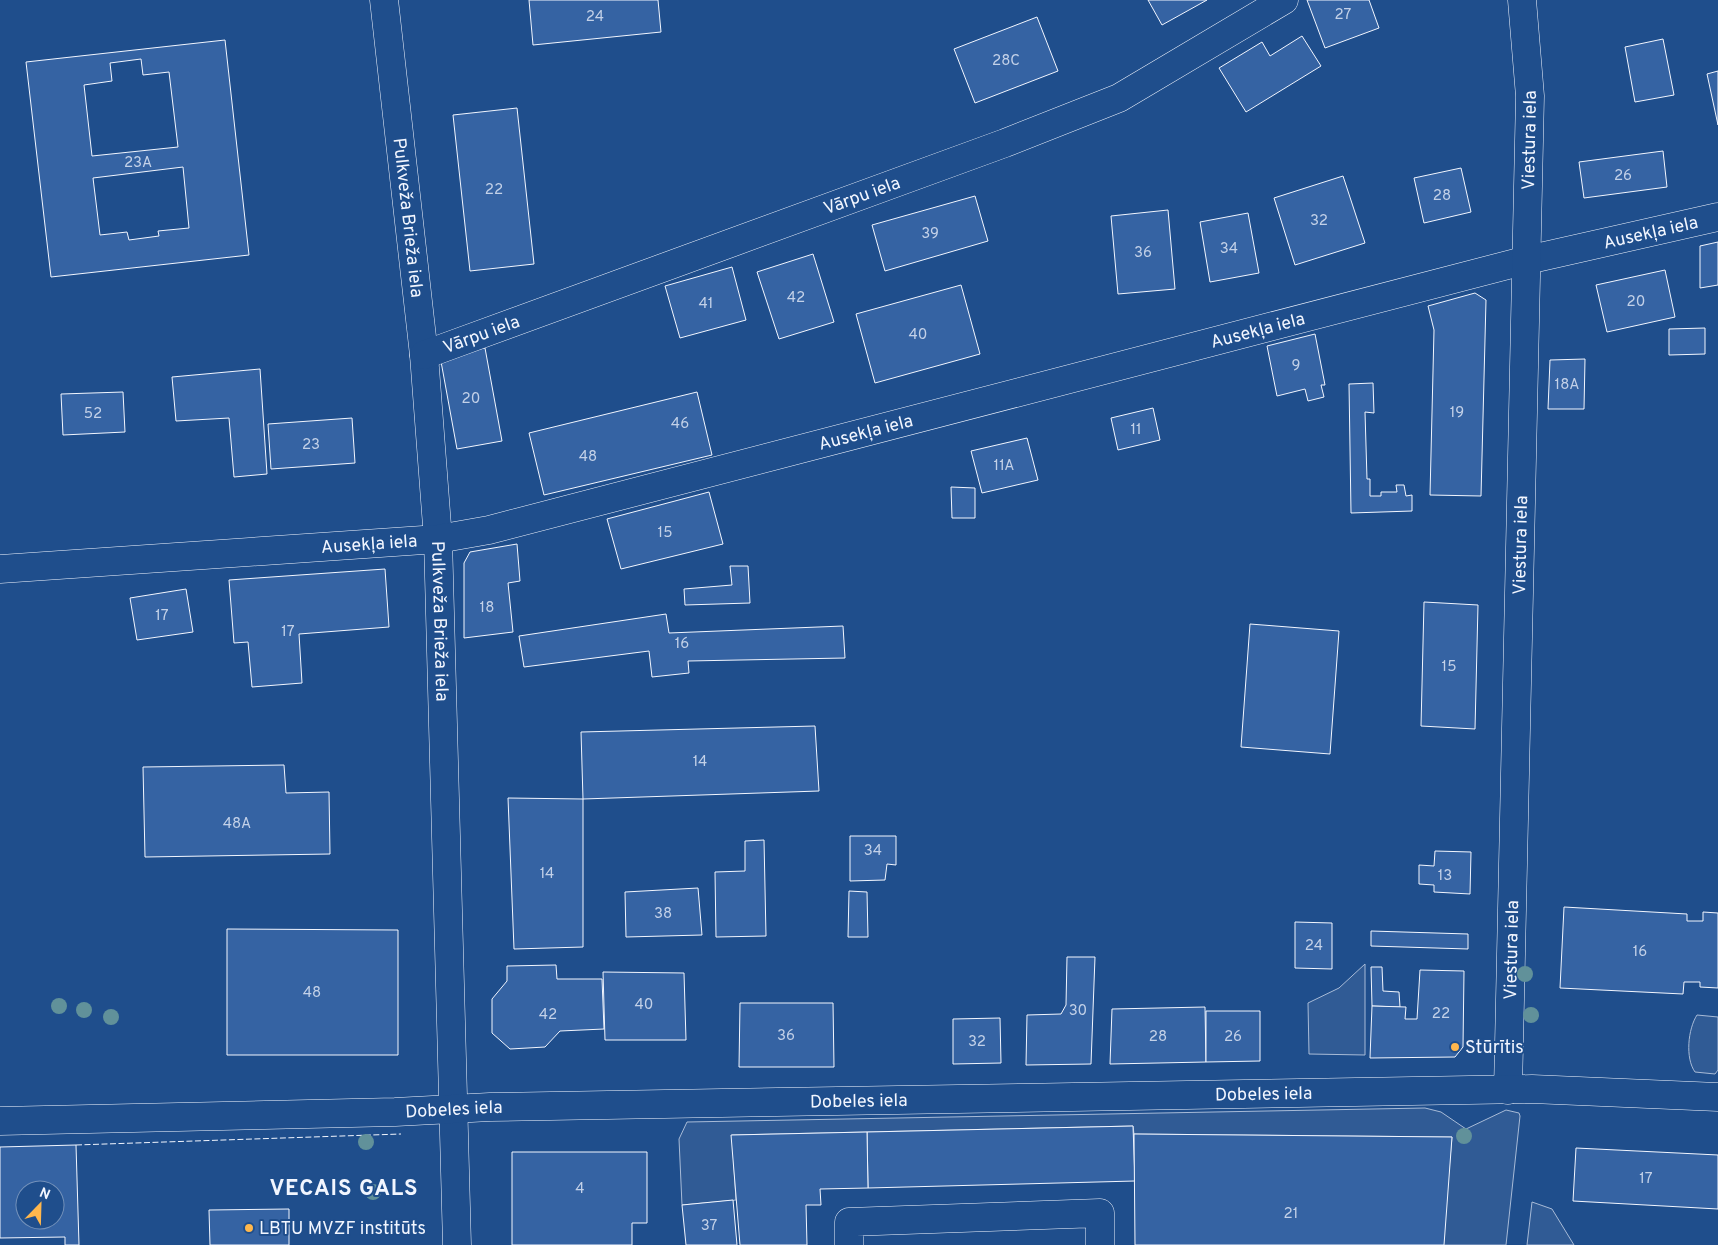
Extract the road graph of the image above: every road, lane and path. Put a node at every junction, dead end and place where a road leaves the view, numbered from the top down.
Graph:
1 (384, 0) edge
2 (1284, 0) edge
3 (1522, 0) edge
4 (1718, 217) edge
5 (1527, 260) junction
6 (424, 355) junction
7 (438, 540) junction
8 (0, 569) edge
9 (1508, 1090) junction
10 (1718, 1096) edge
11 (454, 1110) junction
12 (0, 1121) edge
13 (457, 1245) edge
14 (849, 1245) edge
15 (1100, 1245) edge

1 - 6 street, Pulkveža Brieža iela
2 - 6 street, Vārpu iela
3 - 5 street, Viestura iela
4 - 5 street, Ausekļa iela
5 - 7 street, Ausekļa iela
5 - 9 street, Viestura iela
6 - 7 street, Pulkveža Brieža iela
7 - 8 street, Ausekļa iela
7 - 11 street, Pulkveža Brieža iela
9 - 10 street, Dobeles iela
9 - 11 street, Dobeles iela
11 - 12 street, Dobeles iela
11 - 13 street, Pulkveža Brieža iela
14 - 15 street

